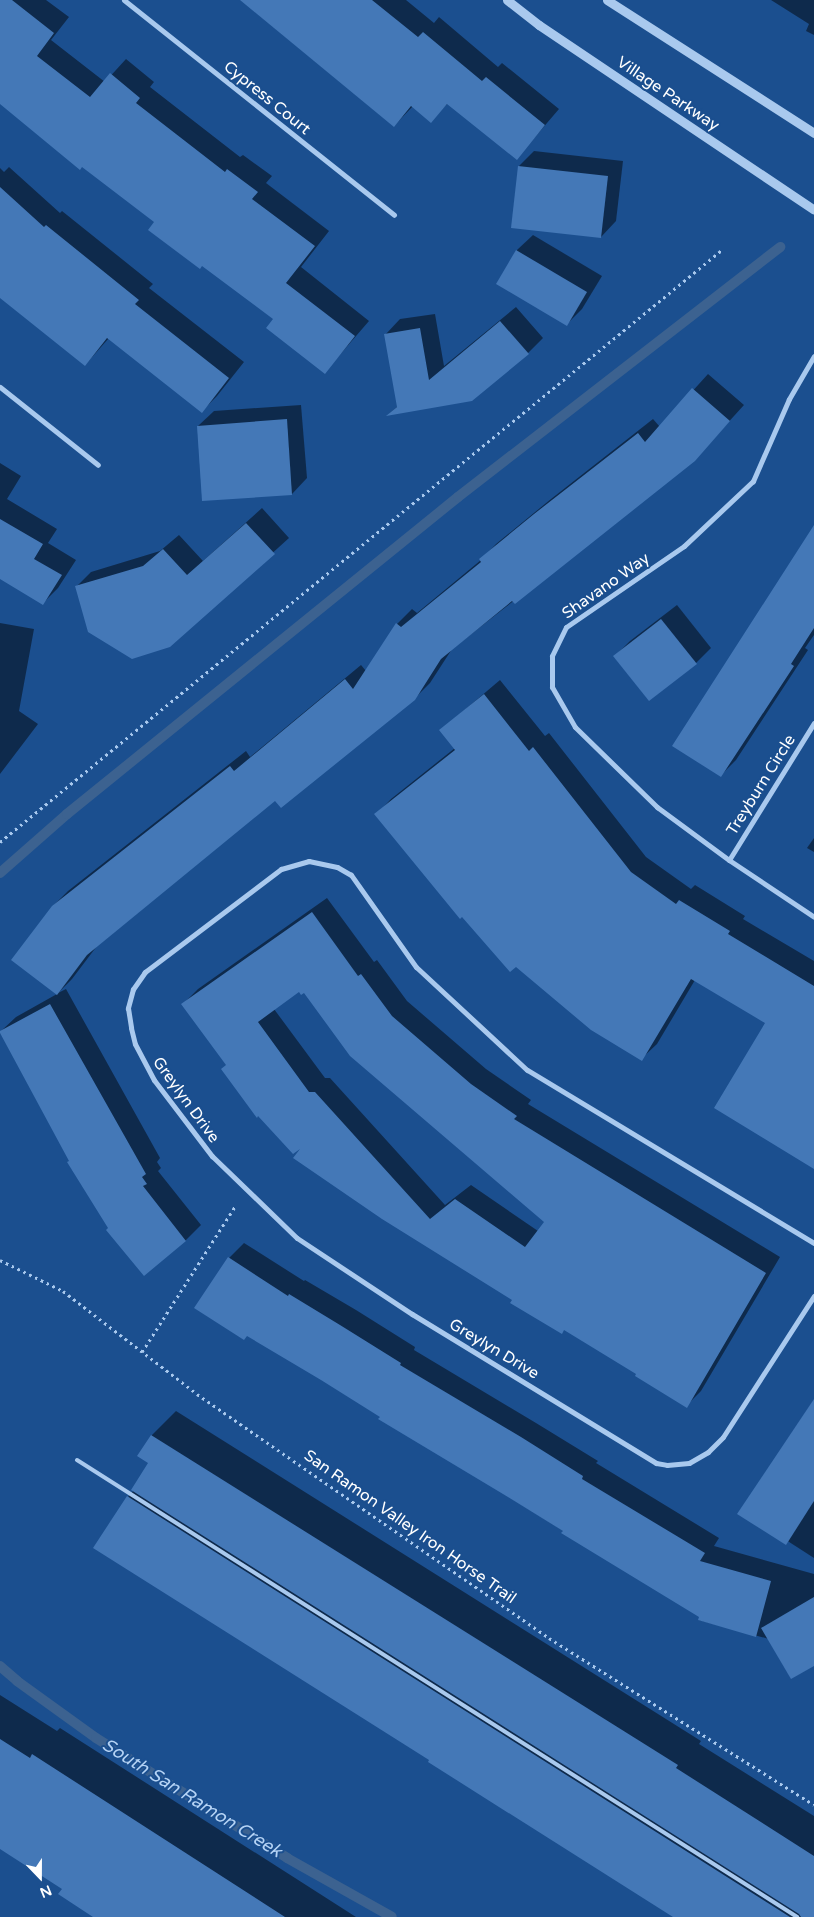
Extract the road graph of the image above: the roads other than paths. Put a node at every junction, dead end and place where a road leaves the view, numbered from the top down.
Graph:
1 (124, 0) edge
2 (507, 0) edge
3 (607, 0) edge
4 (814, 133) edge
5 (814, 210) edge
6 (394, 215) dead end
7 (814, 356) edge
8 (0, 386) edge
9 (98, 465) dead end
10 (814, 723) edge
11 (729, 860) junction
12 (814, 917) edge
13 (814, 1243) edge
14 (814, 1296) edge
15 (77, 1460) dead end
16 (797, 1917) edge

1 - 6 street, Cypress Court
2 - 5 street, Village Parkway
3 - 4 street
7 - 11 street, Shavano Way
8 - 9 street
10 - 11 street, Treyburn Circle
11 - 12 street, Shavano Way
13 - 14 street, Greylyn Drive
15 - 16 lane

